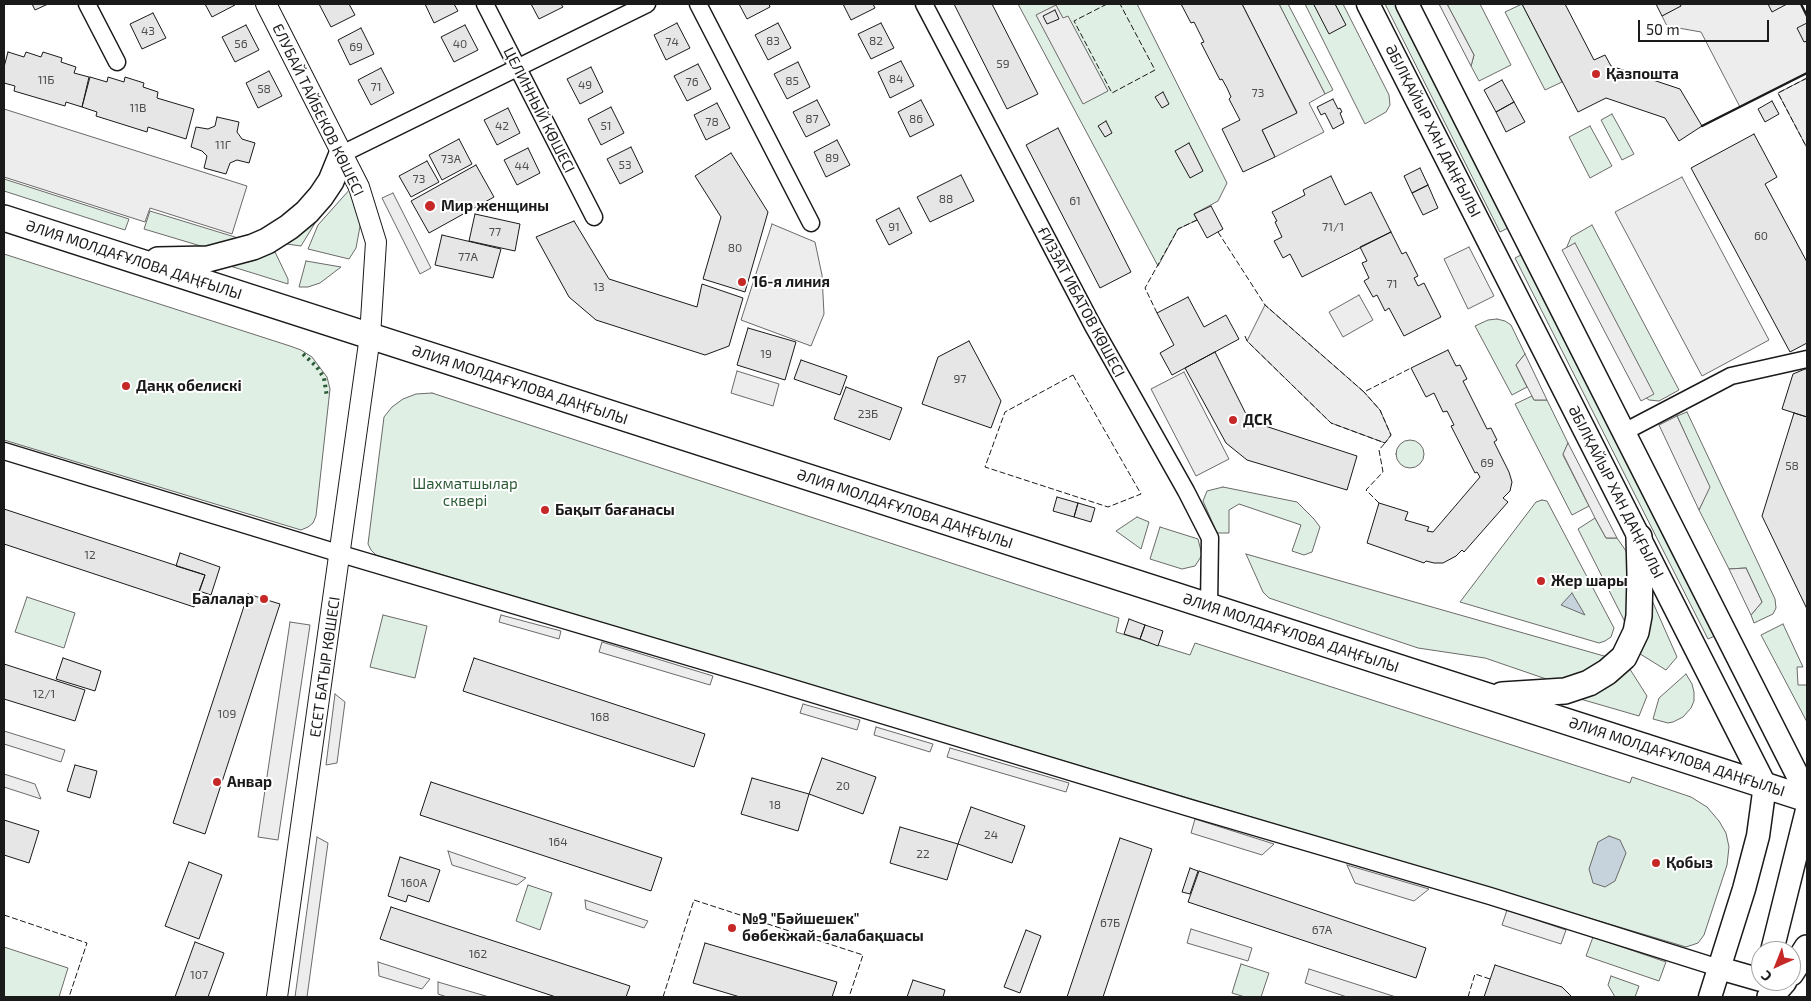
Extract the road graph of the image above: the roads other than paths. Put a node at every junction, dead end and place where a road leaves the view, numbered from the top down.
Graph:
1 (86, 4) edge
2 (266, 4) edge
3 (485, 4) edge
4 (647, 4) edge
5 (698, 4) edge
6 (924, 4) edge
7 (1368, 4) edge
8 (1407, 4) edge
9 (117, 62) dead end
10 (517, 68) junction
11 (342, 154) junction
12 (594, 217) dead end
13 (4, 218) edge
14 (811, 223) dead end
15 (1529, 244) junction
16 (1497, 258) junction
17 (133, 259) junction
18 (370, 336) junction
19 (1807, 359) edge
20 (1624, 432) junction
21 (4, 451) edge
22 (1639, 537) junction
23 (341, 554) junction
24 (1208, 606) junction
25 (1485, 696) junction
26 (1765, 785) junction
27 (1807, 794) edge
28 (1807, 799) edge
29 (1807, 810) edge
30 (1774, 941) edge
31 (1719, 968) junction
32 (1751, 977) edge
33 (277, 997) edge
34 (1710, 997) edge

1 - 9 street
2 - 11 street, ЕЛУБАЙ ТАЙБЕКОВ КӨШЕСІ
3 - 10 street, ЦЕЛИННЫЙ КӨШЕСІ
4 - 10 street
5 - 14 street
6 - 24 street, ҒИЗЗАТ ИБАТОВ КӨШЕСІ
7 - 16 main road, ӘБІЛҚАЙЫР ХАН ДАҢҒЫЛЫ
8 - 15 main road
10 - 11 street
10 - 12 street, ЦЕЛИННЫЙ КӨШЕСІ
11 - 17 main road
11 - 18 street, ЕЛУБАЙ ТАЙБЕКОВ КӨШЕСІ
13 - 17 main road, ӘЛИЯ МОЛДАҒҰЛОВА ДАҢҒЫЛЫ
15 - 16 main road
15 - 20 main road
16 - 22 main road, ӘБІЛҚАЙЫР ХАН ДАҢҒЫЛЫ
17 - 18 main road, ӘЛИЯ МОЛДАҒҰЛОВА ДАҢҒЫЛЫ
18 - 23 street, ЕСЕТ БАТЫР КӨШЕСІ
18 - 24 main road, ӘЛИЯ МОЛДАҒҰЛОВА ДАҢҒЫЛЫ
19 - 20 street
20 - 27 main road
21 - 23 street
22 - 25 main road
22 - 26 main road, ӘБІЛҚАЙЫР ХАН ДАҢҒЫЛЫ
23 - 31 street
23 - 33 street, ЕСЕТ БАТЫР КӨШЕСІ
24 - 25 main road, ӘЛИЯ МОЛДАҒҰЛОВА ДАҢҒЫЛЫ
25 - 26 main road, ӘЛИЯ МОЛДАҒҰЛОВА ДАҢҒЫЛЫ
26 - 28 main road, ӘЛИЯ МОЛДАҒҰЛОВА ДАҢҒЫЛЫ
26 - 31 main road
29 - 30 main road
31 - 32 main road
31 - 34 main road

